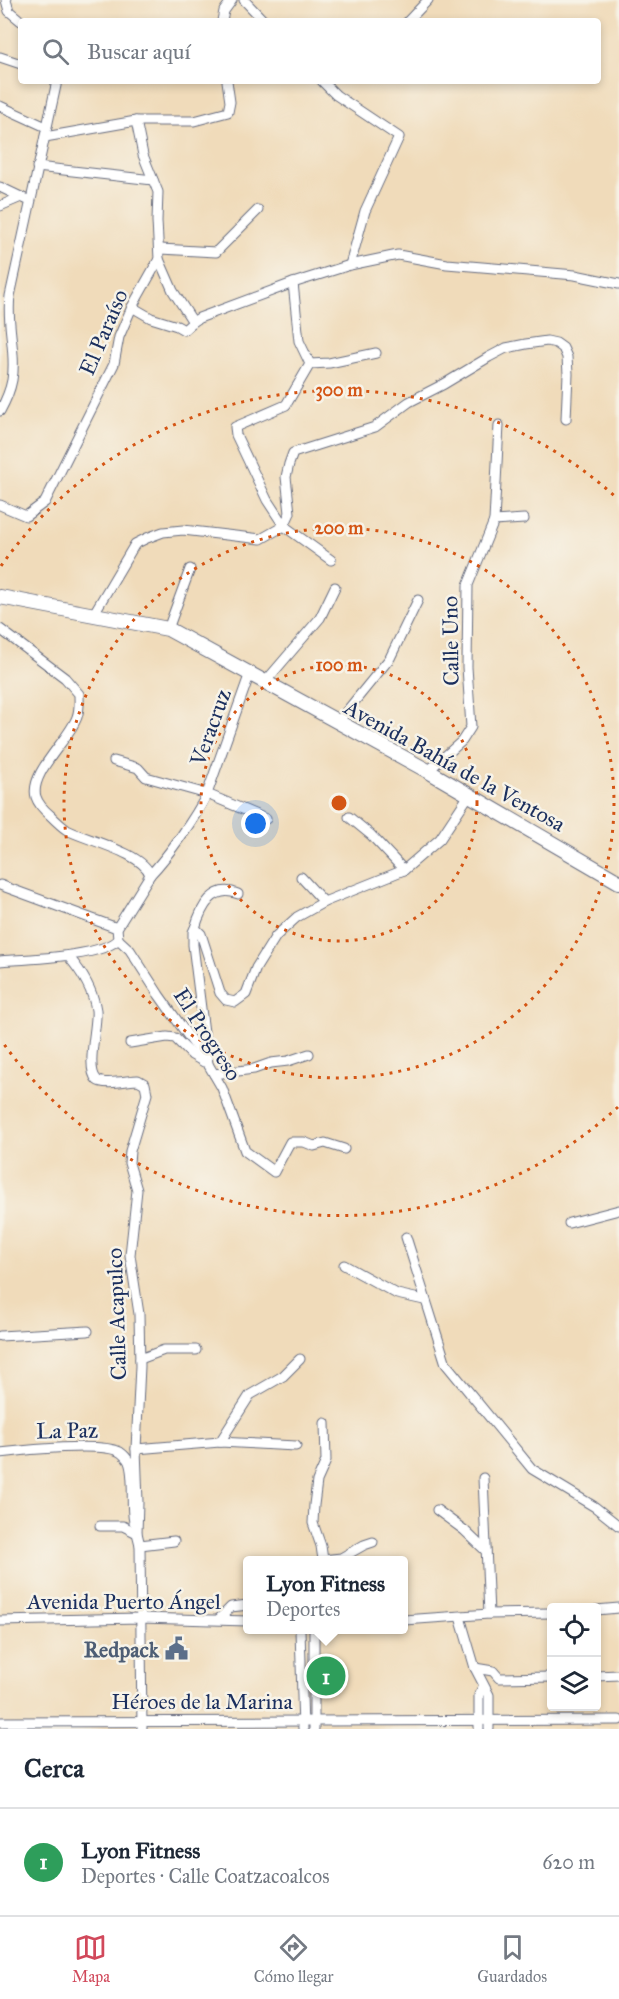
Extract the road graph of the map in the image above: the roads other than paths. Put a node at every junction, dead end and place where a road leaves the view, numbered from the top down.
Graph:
1 (6, 0) edge
2 (232, 0) edge
3 (244, 0) edge
4 (428, 0) edge
5 (18, 18) edge
6 (223, 18) edge
7 (261, 18) edge
8 (411, 18) edge
9 (0, 57) edge
10 (18, 63) edge
11 (56, 84) edge
12 (227, 84) edge
13 (325, 84) edge
14 (0, 106) edge
15 (136, 122) junction
16 (46, 132) junction
17 (37, 167) junction
18 (153, 180) junction
19 (0, 187) edge
20 (25, 199) junction
21 (0, 206) edge
22 (258, 210) dead end
23 (160, 249) junction
24 (159, 259) junction
25 (350, 265) junction
26 (293, 283) junction
27 (619, 284) edge
28 (132, 307) junction
29 (193, 322) junction
30 (376, 353) dead end
31 (310, 364) junction
32 (0, 411) edge
33 (566, 419) dead end
34 (499, 425) dead end
35 (0, 505) edge
36 (524, 519) dead end
37 (494, 521) junction
38 (284, 526) junction
39 (331, 560) dead end
40 (190, 568) dead end
41 (335, 587) dead end
42 (0, 597) edge
43 (418, 600) dead end
44 (93, 615) junction
45 (0, 629) edge
46 (168, 629) junction
47 (250, 673) junction
48 (266, 681) junction
49 (337, 723) junction
50 (114, 761) dead end
51 (428, 771) junction
52 (207, 794) junction
53 (469, 795) junction
54 (349, 817) dead end
55 (266, 819) dead end
56 (404, 870) junction
57 (150, 875) junction
58 (301, 877) dead end
59 (619, 882) edge
60 (0, 885) edge
61 (238, 894) dead end
62 (324, 902) junction
63 (117, 928) junction
64 (195, 928) junction
65 (118, 939) junction
66 (68, 956) junction
67 (0, 961) edge
68 (130, 1043) dead end
69 (309, 1054) dead end
70 (208, 1064) junction
71 (214, 1074) junction
72 (344, 1149) dead end
73 (619, 1210) edge
74 (569, 1223) dead end
75 (406, 1237) dead end
76 (344, 1265) dead end
77 (424, 1300) junction
78 (88, 1331) dead end
79 (0, 1336) edge
80 (196, 1350) dead end
81 (140, 1359) junction
82 (300, 1359) dead end
83 (325, 1423) dead end
84 (220, 1442) junction
85 (296, 1446) dead end
86 (136, 1449) junction
87 (0, 1453) edge
88 (483, 1478) dead end
89 (437, 1510) dead end
90 (100, 1526) dead end
91 (619, 1526) edge
92 (137, 1533) junction
93 (174, 1541) dead end
94 (373, 1542) dead end
95 (140, 1545) junction
96 (486, 1551) junction
97 (322, 1556) edge
98 (345, 1556) edge
99 (243, 1606) edge
100 (619, 1608) edge
101 (601, 1610) edge
102 (547, 1613) edge
103 (489, 1614) junction
104 (460, 1617) junction
105 (140, 1618) junction
106 (219, 1619) junction
107 (408, 1620) edge
108 (0, 1621) edge
109 (243, 1621) edge
110 (300, 1634) edge
111 (314, 1634) edge
112 (475, 1668) junction
113 (619, 1675) edge
114 (601, 1676) edge
115 (547, 1677) edge
116 (619, 1720) edge
117 (0, 1722) edge
118 (142, 1725) edge
119 (303, 1725) edge
120 (314, 1725) edge
121 (484, 1725) edge

1 - 5 street
2 - 6 street
3 - 7 street
4 - 8 street
9 - 10 street
11 - 16 street
12 - 15 street
13 - 25 street
14 - 16 street
15 - 16 street
15 - 18 street, El Paraíso
16 - 17 street
17 - 18 street
17 - 20 street
18 - 23 street, El Paraíso
19 - 20 street
20 - 21 street
20 - 32 street
22 - 23 street
23 - 24 street, El Paraíso
24 - 28 street, El Paraíso
24 - 29 street
25 - 26 street
25 - 27 street
26 - 29 street
26 - 31 street
28 - 29 street
28 - 35 street, El Paraíso
30 - 31 street
31 - 38 street
33 - 38 street
34 - 37 street, Calle Uno
36 - 37 street
37 - 51 street, Calle Uno
38 - 39 street
38 - 44 street
40 - 46 street
41 - 48 street
42 - 44 main road, Avenida Bahía de la Ventosa
43 - 49 street
44 - 46 main road, Avenida Bahía de la Ventosa
45 - 57 street
46 - 47 main road, Avenida Bahía de la Ventosa
47 - 48 main road, Avenida Bahía de la Ventosa
47 - 52 street, Veracruz
48 - 49 main road, Avenida Bahía de la Ventosa
49 - 51 main road, Avenida Bahía de la Ventosa
50 - 52 street
51 - 53 main road, Avenida Bahía de la Ventosa
52 - 55 street
52 - 57 street, Veracruz
53 - 56 street
53 - 59 main road, Avenida Bahía de la Ventosa
54 - 56 street
56 - 62 street
57 - 63 street, Veracruz
58 - 62 street
60 - 63 street
61 - 64 street
62 - 64 street
63 - 65 street
64 - 70 street
65 - 66 street
65 - 70 street, El Progreso
66 - 67 street
66 - 81 street, Calle Acapulco
68 - 70 street
69 - 71 street
70 - 71 street, El Progreso
71 - 72 street, El Progreso
73 - 74 street
75 - 77 street
76 - 77 street
77 - 91 street
78 - 79 street
80 - 81 street
81 - 86 street, Calle Acapulco
82 - 84 street
83 - 97 street
84 - 85 street
84 - 86 street
86 - 92 street, Calle Acapulco
87 - 92 street, La Paz
88 - 96 street
89 - 96 street
90 - 92 street
92 - 95 street, Calle Acapulco
93 - 95 street
94 - 98 street
95 - 105 street, Calle Acapulco
96 - 103 street
99 - 106 street
100 - 101 street
102 - 103 street
103 - 104 street
104 - 107 street
104 - 112 street
105 - 106 street, Avenida Puerto Ángel
105 - 108 street, Avenida Puerto Ángel
105 - 118 street, Calle Acapulco
106 - 109 street, Avenida Puerto Ángel
110 - 119 street
111 - 120 street
112 - 115 street
112 - 121 street
113 - 114 street
116 - 121 street, Héroes de la Marina
117 - 118 street, Héroes de la Marina
118 - 119 street, Héroes de la Marina
119 - 120 street, Héroes de la Marina
120 - 121 street, Héroes de la Marina

